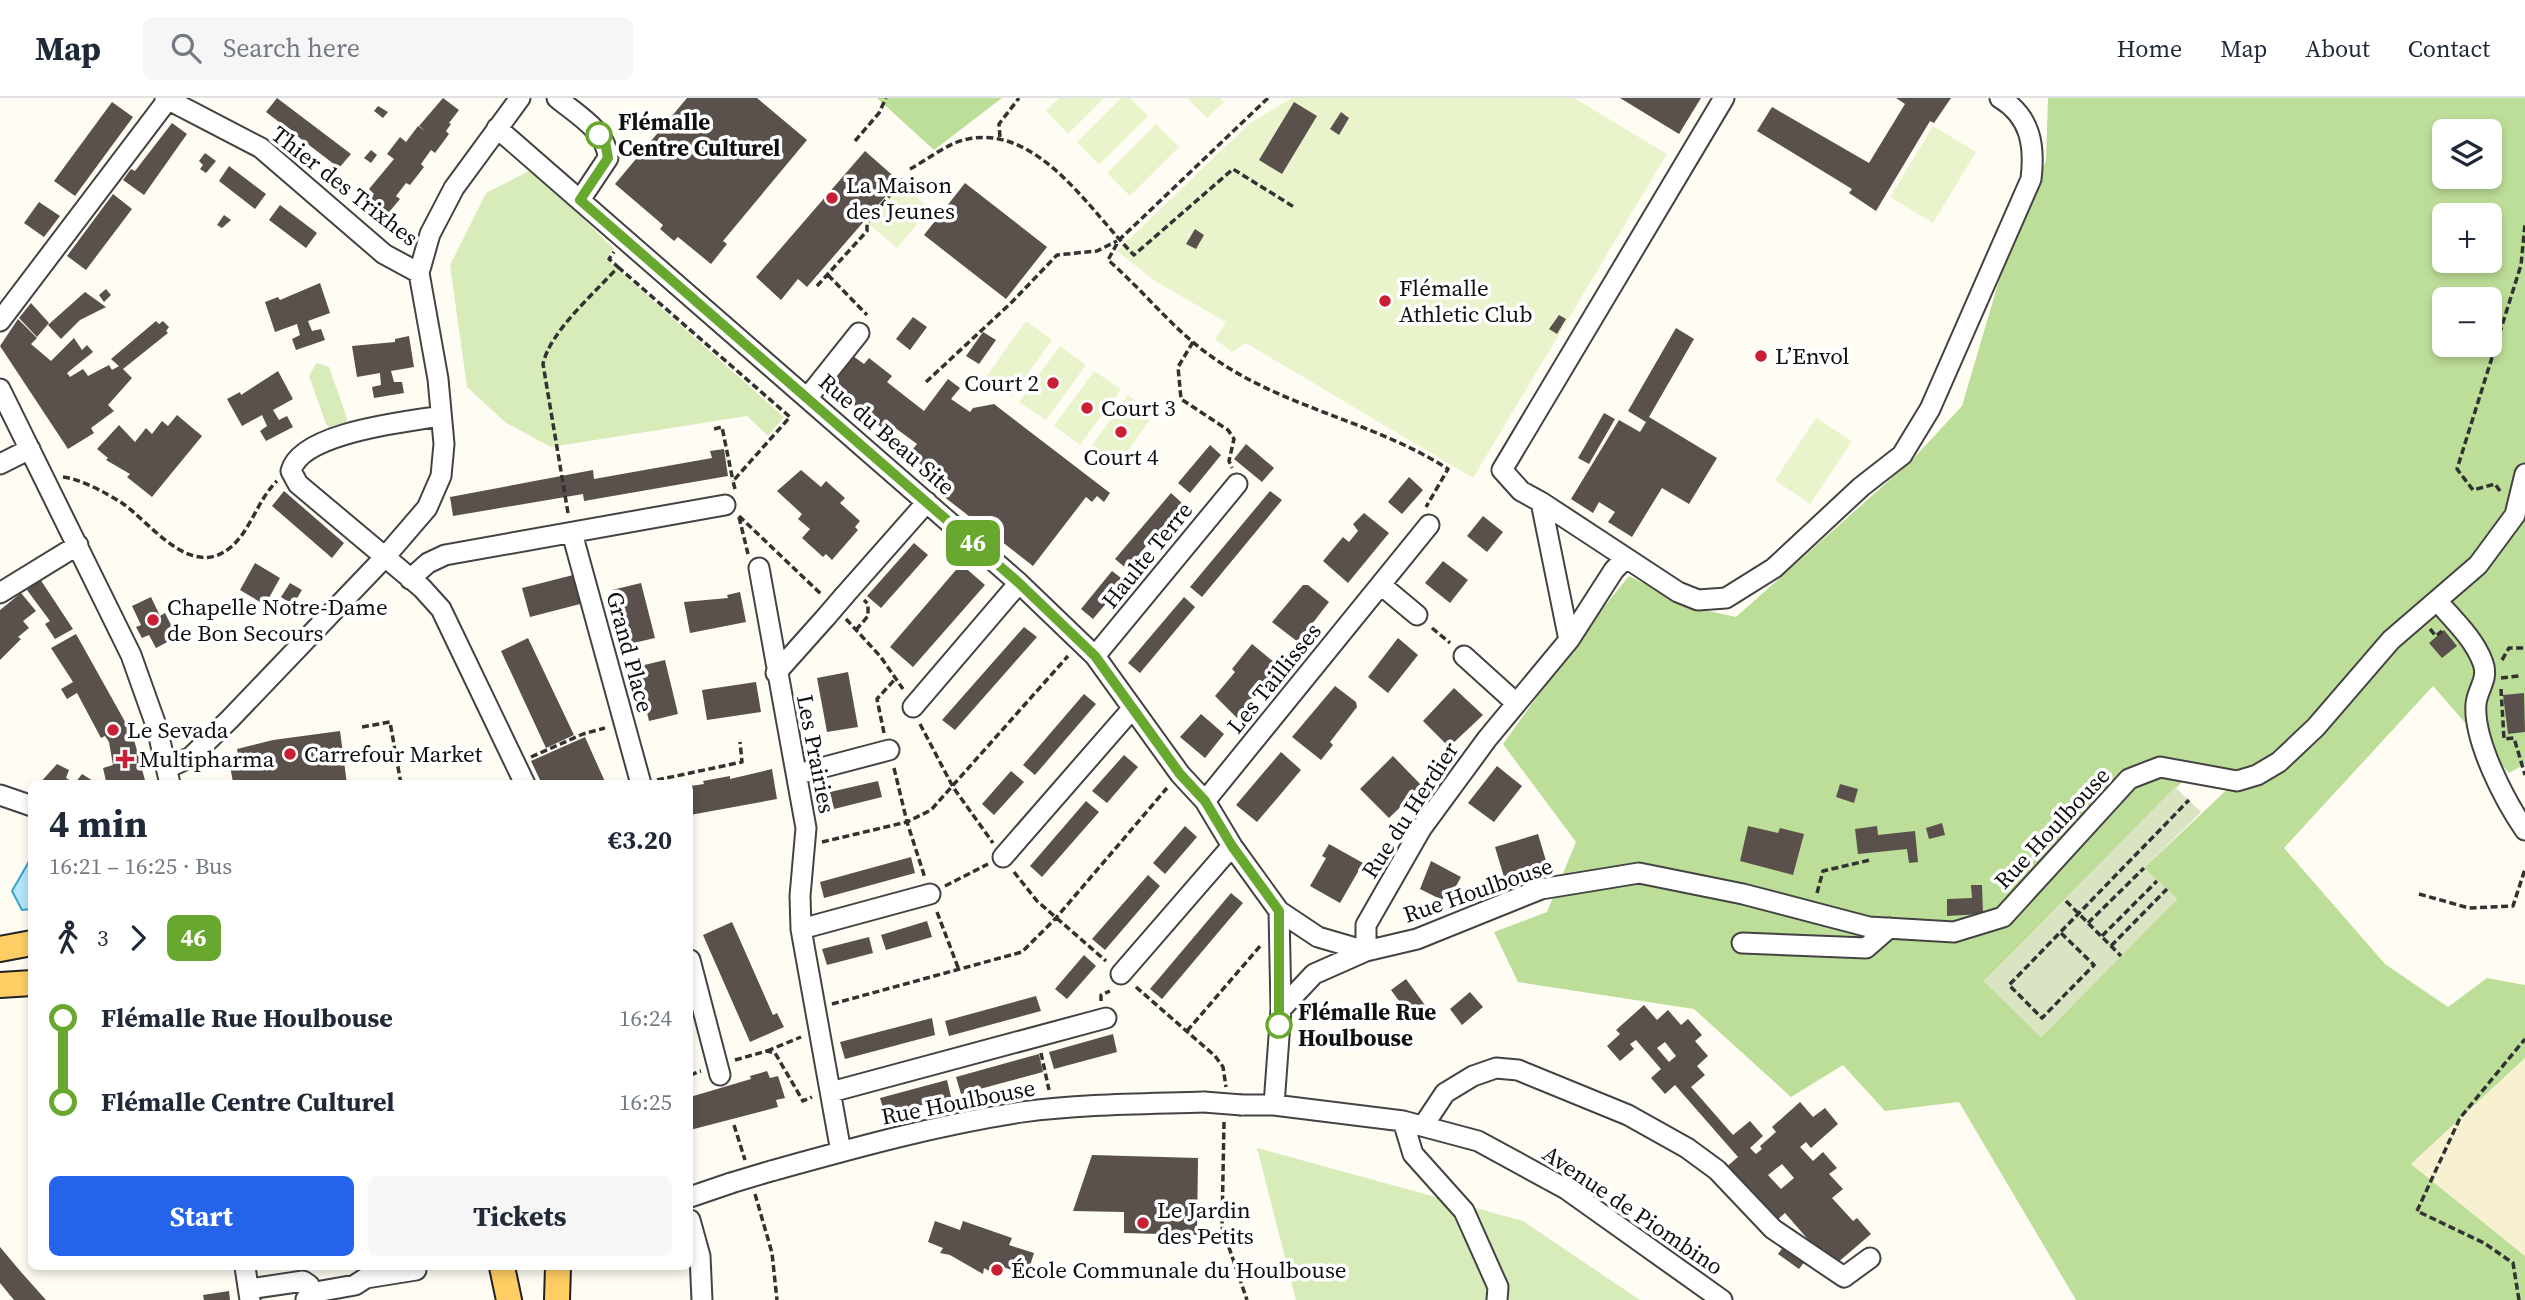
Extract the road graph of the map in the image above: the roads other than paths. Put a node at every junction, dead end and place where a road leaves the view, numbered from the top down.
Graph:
1 (167, 98) edge
2 (520, 98) edge
3 (557, 98) edge
4 (1724, 98) edge
5 (2000, 98) edge
6 (497, 128) junction
7 (580, 200) junction
8 (419, 273) junction
9 (0, 321) edge
10 (865, 326) road end
11 (0, 389) edge
12 (808, 397) junction
13 (441, 416) junction
14 (30, 449) junction
15 (0, 464) edge
16 (0, 472) edge
17 (2525, 474) edge
18 (1237, 484) road end
19 (927, 502) junction
20 (1541, 502) junction
21 (734, 504) road end
22 (1429, 525) dead end
23 (572, 533) junction
24 (78, 545) junction
25 (384, 558) junction
26 (1626, 558) junction
27 (759, 568) road end
28 (410, 579) junction
29 (1019, 583) junction
30 (1381, 585) junction
31 (0, 593) edge
32 (2438, 602) junction
33 (1417, 615) road end
34 (1569, 640) junction
35 (1095, 656) junction
36 (1464, 656) road end
37 (776, 673) junction
38 (1516, 703) junction
39 (913, 707) road end
40 (1132, 709) junction
41 (889, 750) road end
42 (798, 774) junction
43 (169, 776) edge
44 (523, 780) edge
45 (640, 780) edge
46 (0, 794) edge
47 (1205, 801) junction
48 (28, 804) edge
49 (2525, 830) edge
50 (1232, 846) junction
51 (1003, 857) road end
52 (930, 894) road end
53 (1279, 917) junction
54 (1889, 928) junction
55 (802, 929) junction
56 (1742, 943) dead end
57 (28, 944) edge
58 (0, 949) edge
59 (1366, 951) junction
60 (693, 971) edge
61 (1127, 979) road end
62 (28, 983) edge
63 (0, 985) edge
64 (28, 993) edge
65 (0, 995) edge
66 (1281, 1009) junction
67 (1106, 1017) road end
68 (719, 1071) road end
69 (831, 1092) junction
70 (1274, 1105) junction
71 (1403, 1121) junction
72 (1423, 1126) junction
73 (841, 1152) junction
74 (693, 1196) edge
75 (693, 1231) edge
76 (1870, 1258) dead end
77 (245, 1270) edge
78 (416, 1270) dead end
79 (544, 1270) edge
80 (558, 1270) edge
81 (249, 1294) edge
82 (313, 1296) edge
83 (547, 1300) edge
84 (557, 1300) edge
85 (702, 1300) edge
86 (1497, 1300) edge
87 (1722, 1300) edge

1 - 8 street, Thier des Trixhes
1 - 9 street
2 - 6 street
3 - 7 street
4 - 20 street
5 - 26 street
6 - 7 street, Rue du Beau Site
6 - 8 street
7 - 12 street, Rue du Beau Site
8 - 13 street
10 - 12 street
11 - 14 street
12 - 19 street, Rue du Beau Site
13 - 25 street
13 - 25 street
14 - 15 street
14 - 24 street
15 - 16 street
17 - 32 street, Rue Houlbouse
18 - 35 street, Haulte Terre
19 - 29 street, Rue du Beau Site
19 - 37 street, Les Prairies
20 - 26 street
20 - 34 street
21 - 23 street
22 - 30 street, Les Taillisses
23 - 28 street
23 - 45 street, Grand Place
24 - 31 street
24 - 43 street
25 - 28 street
25 - 43 street
26 - 34 street, Rue du Herdier
27 - 37 street
28 - 44 street
29 - 35 street, Rue du Beau Site
29 - 39 street
30 - 33 street
30 - 47 street, Les Taillisses
32 - 49 street
32 - 54 street, Rue Houlbouse
34 - 38 street, Rue du Herdier
35 - 40 street, Rue du Beau Site
36 - 38 street
37 - 42 street, Les Prairies
38 - 59 street, Rue du Herdier
40 - 47 street, Rue du Beau Site
40 - 51 street
41 - 42 street
42 - 55 street, Les Prairies
46 - 48 street
47 - 50 street, Rue du Beau Site
50 - 53 street, Rue Houlbouse
50 - 61 street
52 - 55 street
53 - 59 street, Rue Houlbouse
53 - 66 street
54 - 56 street
54 - 59 street, Rue Houlbouse
55 - 69 street, Les Prairies
57 - 58 main road
59 - 66 street, Rue Houlbouse
60 - 68 street
62 - 63 main road
64 - 65 main road
66 - 70 street
67 - 69 street, Rue Houlbouse
69 - 73 street, Les Prairies
70 - 71 street, Avenue de Piombino
70 - 73 street, Rue Houlbouse, bridge
71 - 72 street, Avenue de Piombino
71 - 86 street
72 - 76 street
72 - 87 street, Avenue de Piombino
73 - 74 street, Rue Houlbouse, bridge
75 - 85 street
77 - 81 street
78 - 82 street
79 - 83 main road
80 - 84 main road
81 - 82 street

